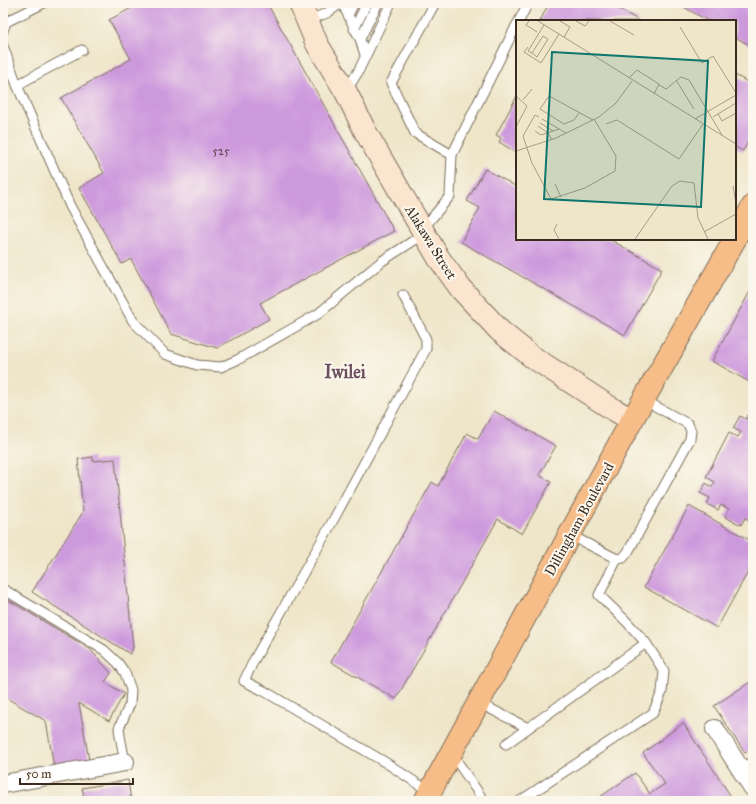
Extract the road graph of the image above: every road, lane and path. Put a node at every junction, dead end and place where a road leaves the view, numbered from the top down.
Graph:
1 (44, 3) edge
2 (342, 3) edge
3 (354, 3) edge
4 (367, 3) edge
5 (378, 3) edge
6 (391, 3) edge
7 (435, 3) edge
8 (528, 3) edge
9 (303, 12) edge
10 (348, 15) junction
11 (520, 20) edge
12 (516, 26) edge
13 (354, 28) junction
14 (3, 30) edge
15 (360, 39) junction
16 (3, 46) edge
17 (82, 50) dead end
18 (365, 55) junction
19 (17, 85) junction
20 (346, 92) junction
21 (452, 155) junction
22 (753, 206) edge
23 (423, 232) junction
24 (736, 237) edge
25 (734, 240) edge
26 (403, 296) dead end
27 (644, 400) junction
28 (632, 420) junction
29 (570, 535) junction
30 (617, 559) junction
31 (3, 589) edge
32 (646, 643) junction
33 (479, 703) junction
34 (528, 728) junction
35 (715, 730) dead end
36 (506, 744) dead end
37 (451, 753) junction
38 (125, 762) joint
39 (750, 776) edge
40 (3, 784) edge
41 (428, 796) edge
42 (484, 801) edge
43 (520, 801) edge

1 - 14 lane
2 - 9 lane
2 - 10 lane
3 - 10 lane
4 - 13 lane
5 - 15 lane
6 - 18 lane
7 - 21 lane
8 - 11 lane
9 - 20 main road, Alakawa Street
10 - 13 lane
12 - 21 lane
13 - 15 lane
15 - 18 lane
16 - 19 lane
17 - 19 lane
18 - 20 lane
19 - 23 lane
20 - 23 main road, Alakawa Street
21 - 23 lane
22 - 24 main road, Dillingham Boulevard
23 - 28 main road, Alakawa Street
25 - 27 main road, Dillingham Boulevard
26 - 41 lane
27 - 28 main road, Dillingham Boulevard
27 - 30 lane
28 - 29 main road, Dillingham Boulevard
29 - 30 lane
29 - 33 main road, Dillingham Boulevard
30 - 32 lane
31 - 38 lane
32 - 34 lane
32 - 43 lane
33 - 34 lane
33 - 37 main road, Dillingham Boulevard
34 - 36 lane
35 - 39 street
37 - 41 main road, Dillingham Boulevard
37 - 42 lane
38 - 40 street

